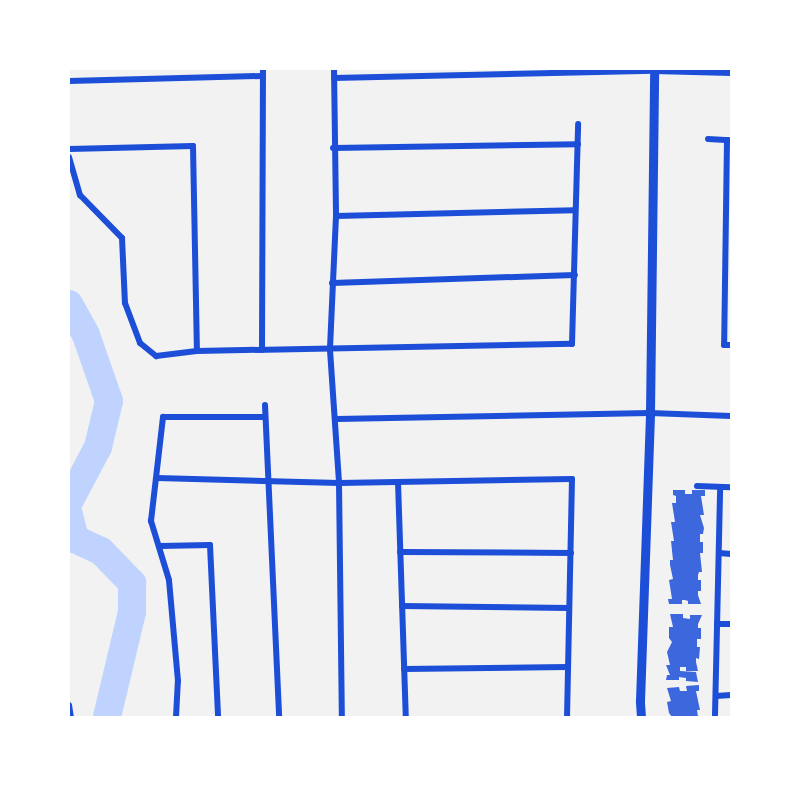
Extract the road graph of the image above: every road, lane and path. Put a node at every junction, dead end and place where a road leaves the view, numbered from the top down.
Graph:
1 (334, 69) edge
2 (654, 70) edge
3 (263, 72) edge
4 (731, 73) edge
5 (334, 78) junction
6 (69, 81) edge
7 (578, 124) dead end
8 (708, 139) dead end
9 (729, 140) edge
10 (578, 144) junction
11 (333, 148) junction
12 (69, 149) edge
13 (69, 157) edge
14 (728, 208) edge
15 (575, 210) junction
16 (336, 216) junction
17 (575, 275) junction
18 (728, 277) edge
19 (332, 283) junction
20 (728, 345) edge
21 (262, 350) junction
22 (330, 350) junction
23 (197, 351) junction
24 (265, 405) dead end
25 (650, 412) junction
26 (731, 416) edge
27 (265, 417) junction
28 (337, 419) junction
29 (157, 478) junction
30 (268, 481) junction
31 (398, 482) junction
32 (339, 483) junction
33 (697, 486) dead end
34 (720, 487) junction
35 (731, 487) edge
36 (160, 546) junction
37 (400, 552) junction
38 (571, 553) junction
39 (719, 553) junction
40 (731, 554) edge
41 (402, 606) junction
42 (570, 608) junction
43 (717, 624) junction
44 (731, 624) edge
45 (568, 667) junction
46 (404, 669) junction
47 (731, 695) edge
48 (716, 696) junction
49 (69, 705) edge
50 (715, 715) dead end
51 (71, 717) edge
52 (176, 717) edge
53 (218, 717) edge
54 (279, 717) edge
55 (342, 717) edge
56 (406, 717) edge
57 (567, 717) edge
58 (641, 717) edge

1 - 5 street
2 - 4 street
2 - 5 street
2 - 25 street
3 - 6 street
3 - 21 street
5 - 11 street
7 - 10 street
8 - 9 street
9 - 14 street
10 - 11 street
10 - 15 street
11 - 16 street
12 - 23 street
13 - 23 street
14 - 18 street
15 - 16 street
15 - 17 street
16 - 19 street
17 - 19 street
17 - 22 street
18 - 20 street
19 - 22 street
21 - 22 street
21 - 23 street
22 - 28 street
24 - 27 street
25 - 26 street
25 - 28 street
25 - 58 street
27 - 29 street
27 - 30 street
28 - 32 street
29 - 30 street
29 - 36 street
30 - 32 street
30 - 54 street
31 - 32 street
31 - 37 street
31 - 38 street
32 - 55 street
33 - 34 street
34 - 35 street
34 - 39 street
36 - 52 street
36 - 53 street
37 - 38 street
37 - 41 street
38 - 42 street
39 - 40 street
39 - 43 street
41 - 42 street
41 - 46 street
42 - 45 street
43 - 44 street
43 - 48 street
45 - 46 street
45 - 57 street
46 - 56 street
47 - 48 street
48 - 50 street
49 - 51 street

